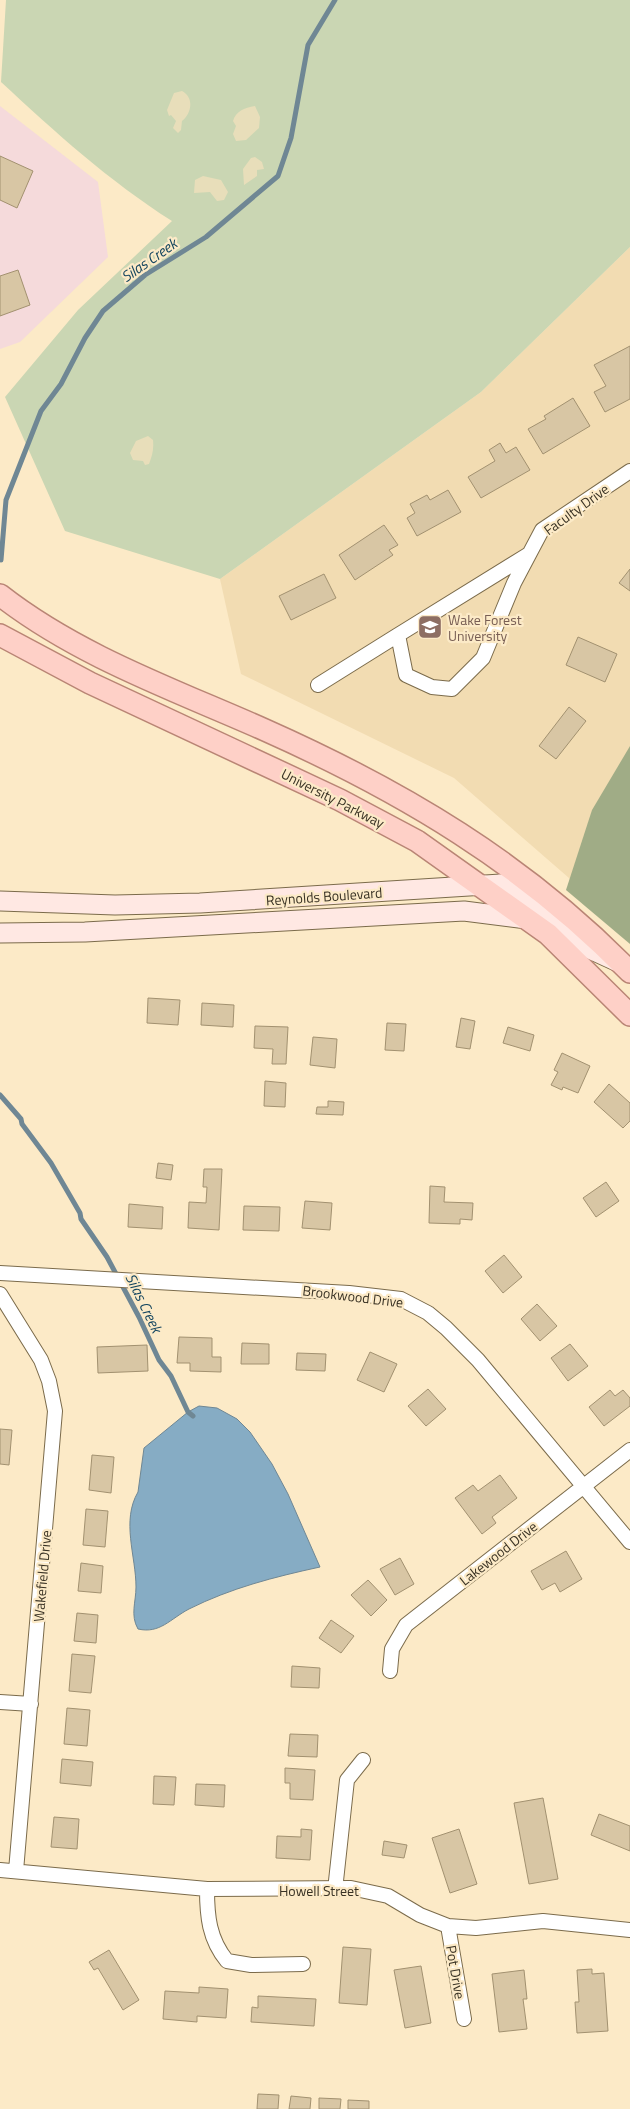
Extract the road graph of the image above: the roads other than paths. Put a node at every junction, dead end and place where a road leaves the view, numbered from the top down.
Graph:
1 (630, 471) edge
2 (529, 554) junction
3 (0, 595) edge
4 (0, 635) edge
5 (398, 635) junction
6 (318, 685) dead end
7 (482, 886) junction
8 (0, 901) edge
9 (527, 919) junction
10 (0, 933) edge
11 (626, 968) edge
12 (630, 1015) edge
13 (0, 1273) edge
14 (0, 1294) edge
15 (630, 1450) edge
16 (584, 1487) junction
17 (630, 1542) edge
18 (390, 1671) dead end
19 (0, 1702) edge
20 (31, 1704) junction
21 (363, 1760) dead end
22 (0, 1870) edge
23 (16, 1871) junction
24 (207, 1889) junction
25 (335, 1890) junction
26 (448, 1926) junction
27 (630, 1930) edge
28 (303, 1964) dead end
29 (464, 2019) dead end

1 - 2 street, Faculty Drive
2 - 5 street, Faculty Drive
2 - 5 street, Faculty Drive
3 - 11 main road
4 - 7 main road, University Parkway
5 - 6 street
7 - 8 main road, Reynolds Boulevard
7 - 9 main road, University Parkway
7 - 11 main road, Reynolds Boulevard
9 - 10 main road, Reynolds Boulevard
9 - 12 main road, University Parkway
13 - 16 street, Brookwood Drive
14 - 20 street, Wakefield Drive
15 - 16 street, Lakewood Drive
16 - 17 street, Brookwood Drive
16 - 18 street, Lakewood Drive
19 - 20 street
20 - 23 street, Wakefield Drive
21 - 25 street
22 - 23 street, Howell Street
23 - 24 street, Howell Street
24 - 25 street, Howell Street
24 - 28 street
25 - 26 street, Howell Street
26 - 27 street, Howell Street
26 - 29 street, Pot Drive

